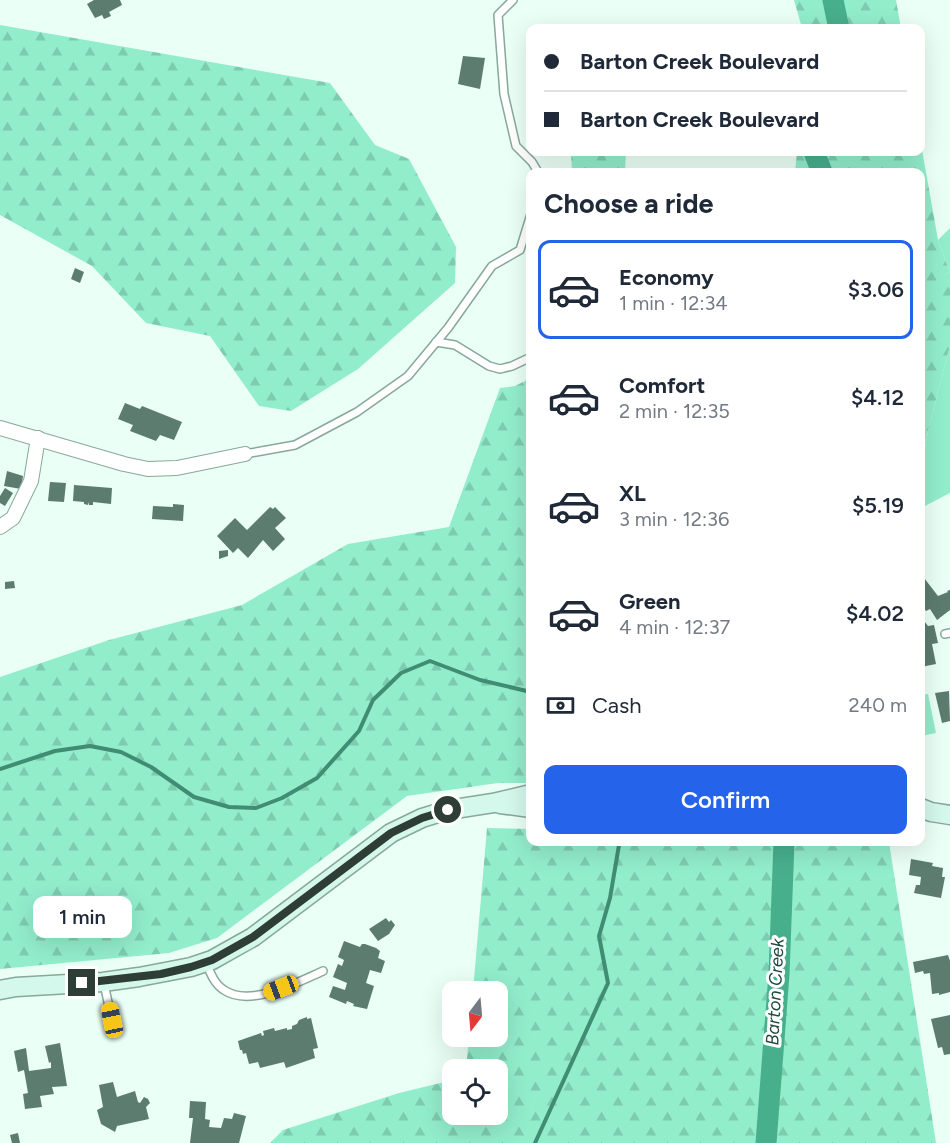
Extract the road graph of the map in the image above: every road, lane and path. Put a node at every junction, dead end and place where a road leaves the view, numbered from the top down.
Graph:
1 (513, 0) edge
2 (526, 156) edge
3 (526, 156) edge
4 (536, 168) edge
5 (526, 230) edge
6 (436, 342) junction
7 (526, 359) edge
8 (0, 428) edge
9 (38, 438) junction
10 (245, 454) joint
11 (0, 527) edge
12 (526, 801) edge
13 (925, 811) edge
14 (950, 815) edge
15 (206, 962) junction
16 (324, 971) dead end
17 (103, 982) junction
18 (0, 990) edge
19 (112, 1020) dead end

1 - 3 lane
2 - 4 lane
5 - 6 lane
6 - 7 lane
6 - 10 lane
8 - 9 street
9 - 10 street
9 - 11 street
12 - 15 street
13 - 14 street
15 - 16 lane
15 - 17 street
17 - 18 street
17 - 19 lane

